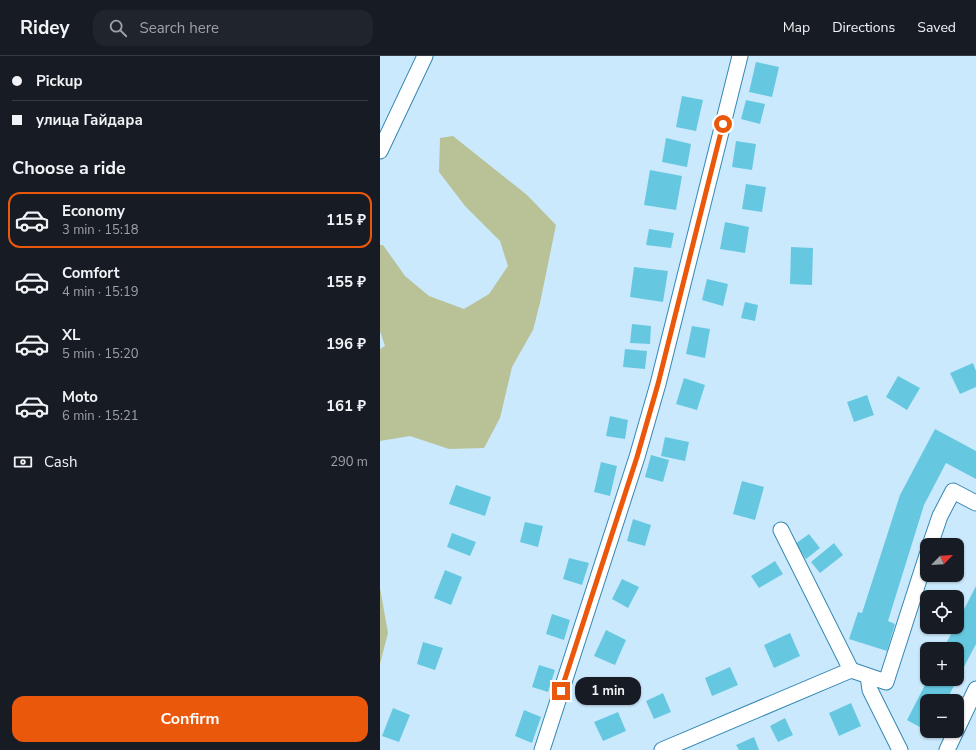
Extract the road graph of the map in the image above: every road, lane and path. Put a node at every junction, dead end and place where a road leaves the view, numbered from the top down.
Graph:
1 (426, 56) edge
2 (740, 56) edge
3 (380, 151) edge
4 (976, 503) edge
5 (781, 530) dead end
6 (932, 538) edge
7 (920, 577) edge
8 (851, 670) junction
9 (868, 676) junction
10 (976, 689) edge
11 (964, 714) edge
12 (952, 738) edge
13 (542, 750) edge
14 (662, 750) edge
15 (900, 750) edge
16 (947, 750) edge

1 - 3 street
2 - 13 street
4 - 6 street
5 - 8 street
7 - 9 street
8 - 9 street
8 - 14 street
9 - 15 street
10 - 11 street
12 - 16 street

